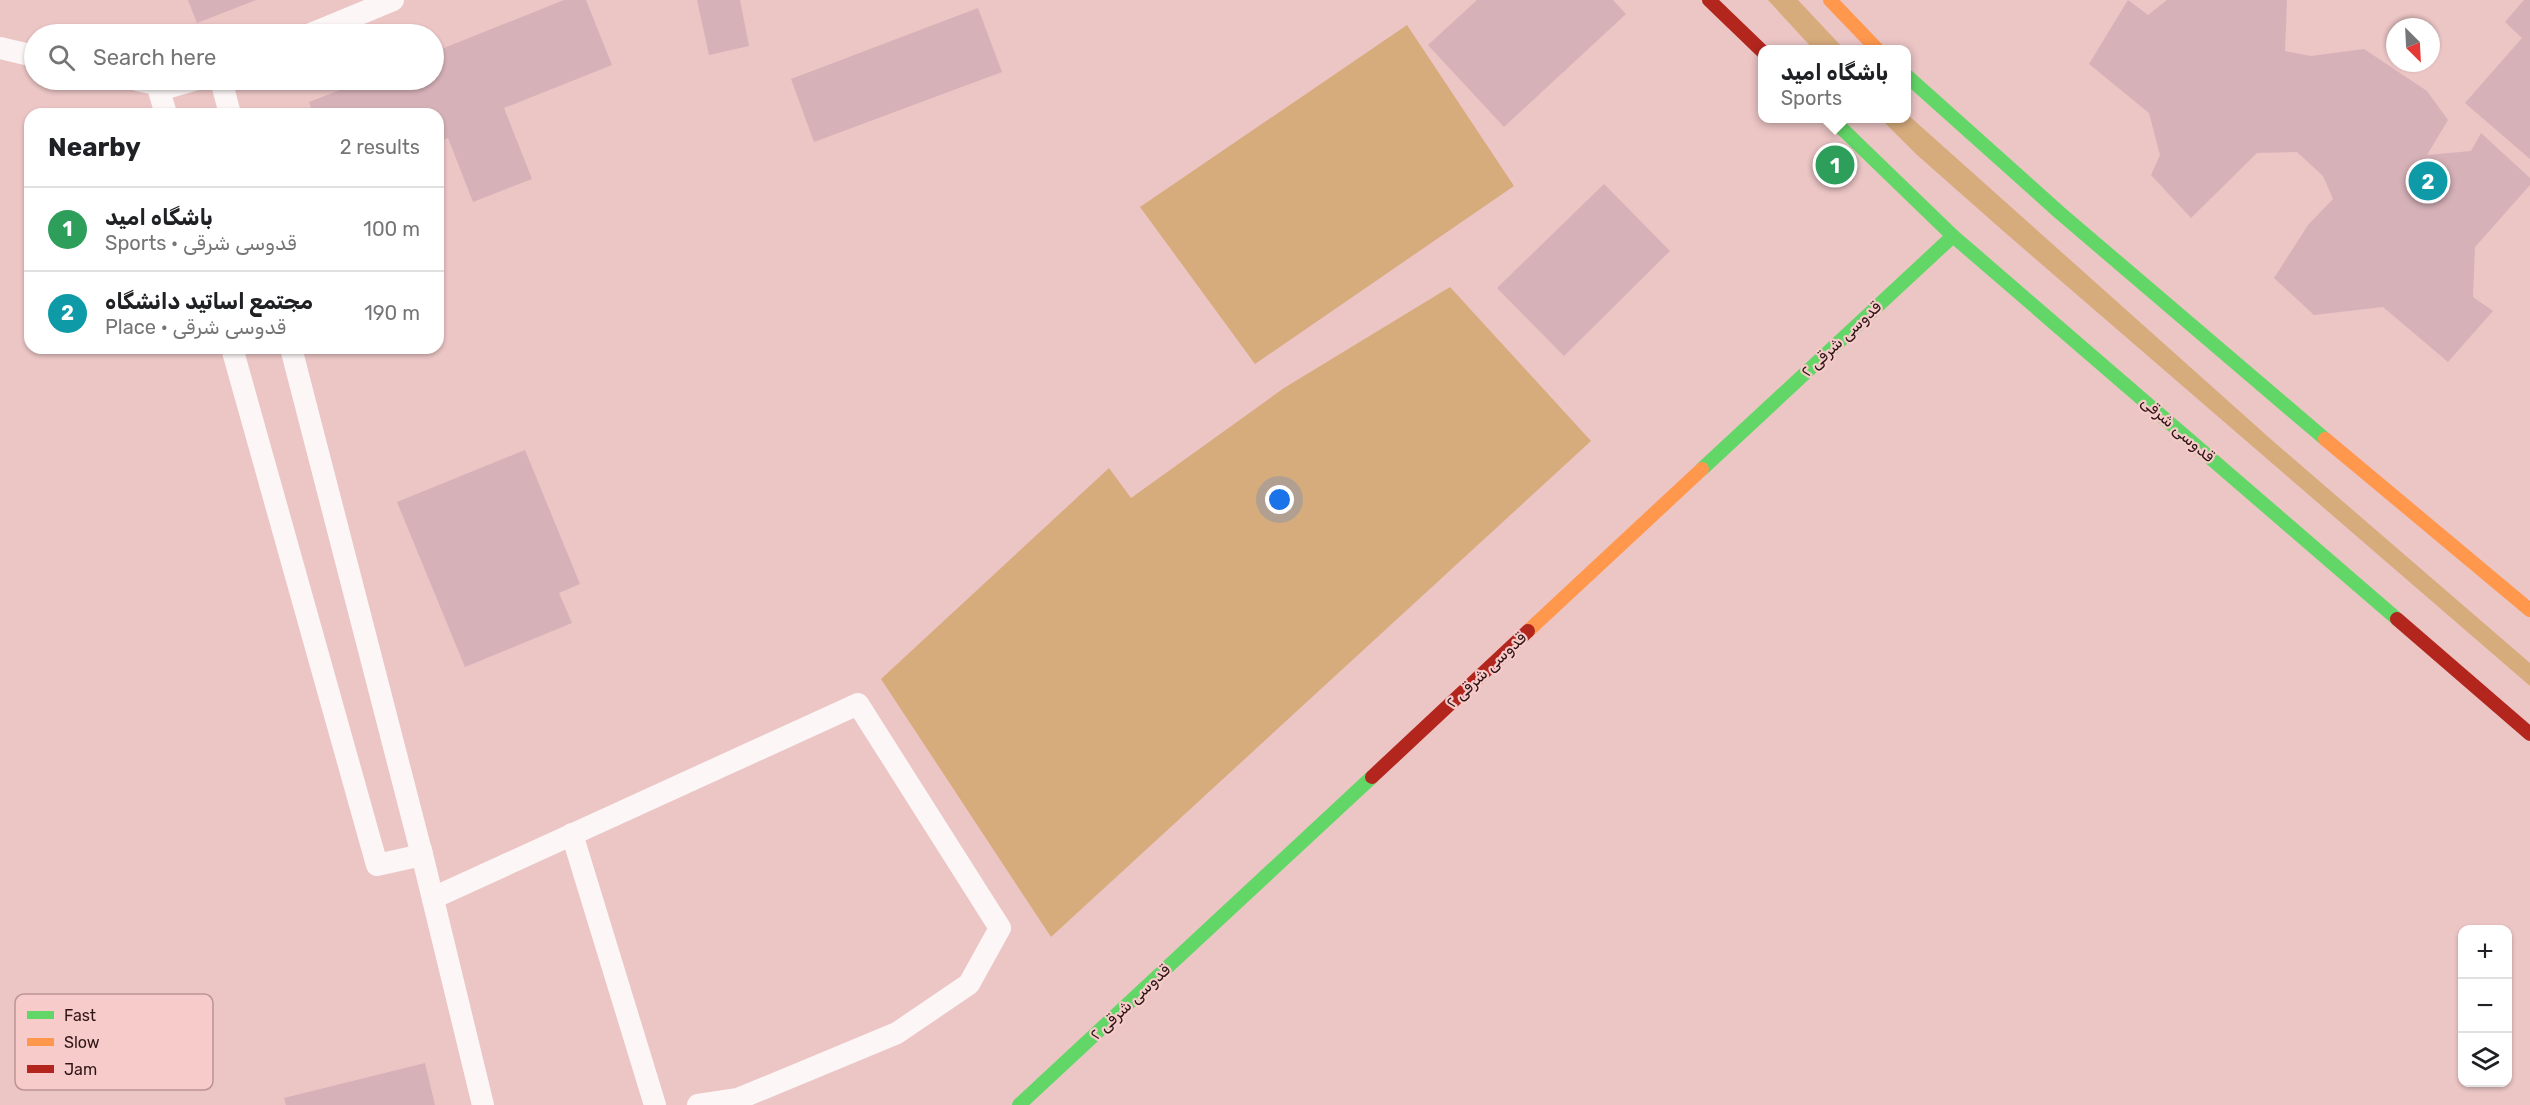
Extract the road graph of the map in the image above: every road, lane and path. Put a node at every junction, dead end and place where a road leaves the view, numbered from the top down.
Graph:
1 (393, 0) edge
2 (1709, 0) edge
3 (1830, 0) edge
4 (335, 24) edge
5 (1873, 45) edge
6 (1758, 47) edge
7 (0, 48) edge
8 (24, 54) edge
9 (1911, 80) edge
10 (152, 90) edge
11 (224, 90) edge
12 (162, 108) edge
13 (228, 108) edge
14 (1837, 123) edge
15 (1953, 236) junction
16 (234, 354) edge
17 (293, 354) edge
18 (2530, 610) edge
19 (2530, 734) edge
20 (572, 834) junction
21 (421, 850) junction
22 (433, 898) junction
23 (483, 1105) edge
24 (655, 1105) edge
25 (698, 1105) edge
26 (1019, 1105) edge

1 - 4 lane
2 - 6 main road
3 - 5 main road
7 - 8 lane
9 - 18 main road
10 - 12 lane
11 - 13 lane
14 - 15 main road, قدوسی شرقی
15 - 19 main road, قدوسی شرقی
15 - 26 main road, قدوسی شرقی ۲
16 - 21 lane
17 - 21 lane
20 - 22 lane
20 - 24 lane
20 - 25 lane
21 - 22 lane
22 - 23 lane

